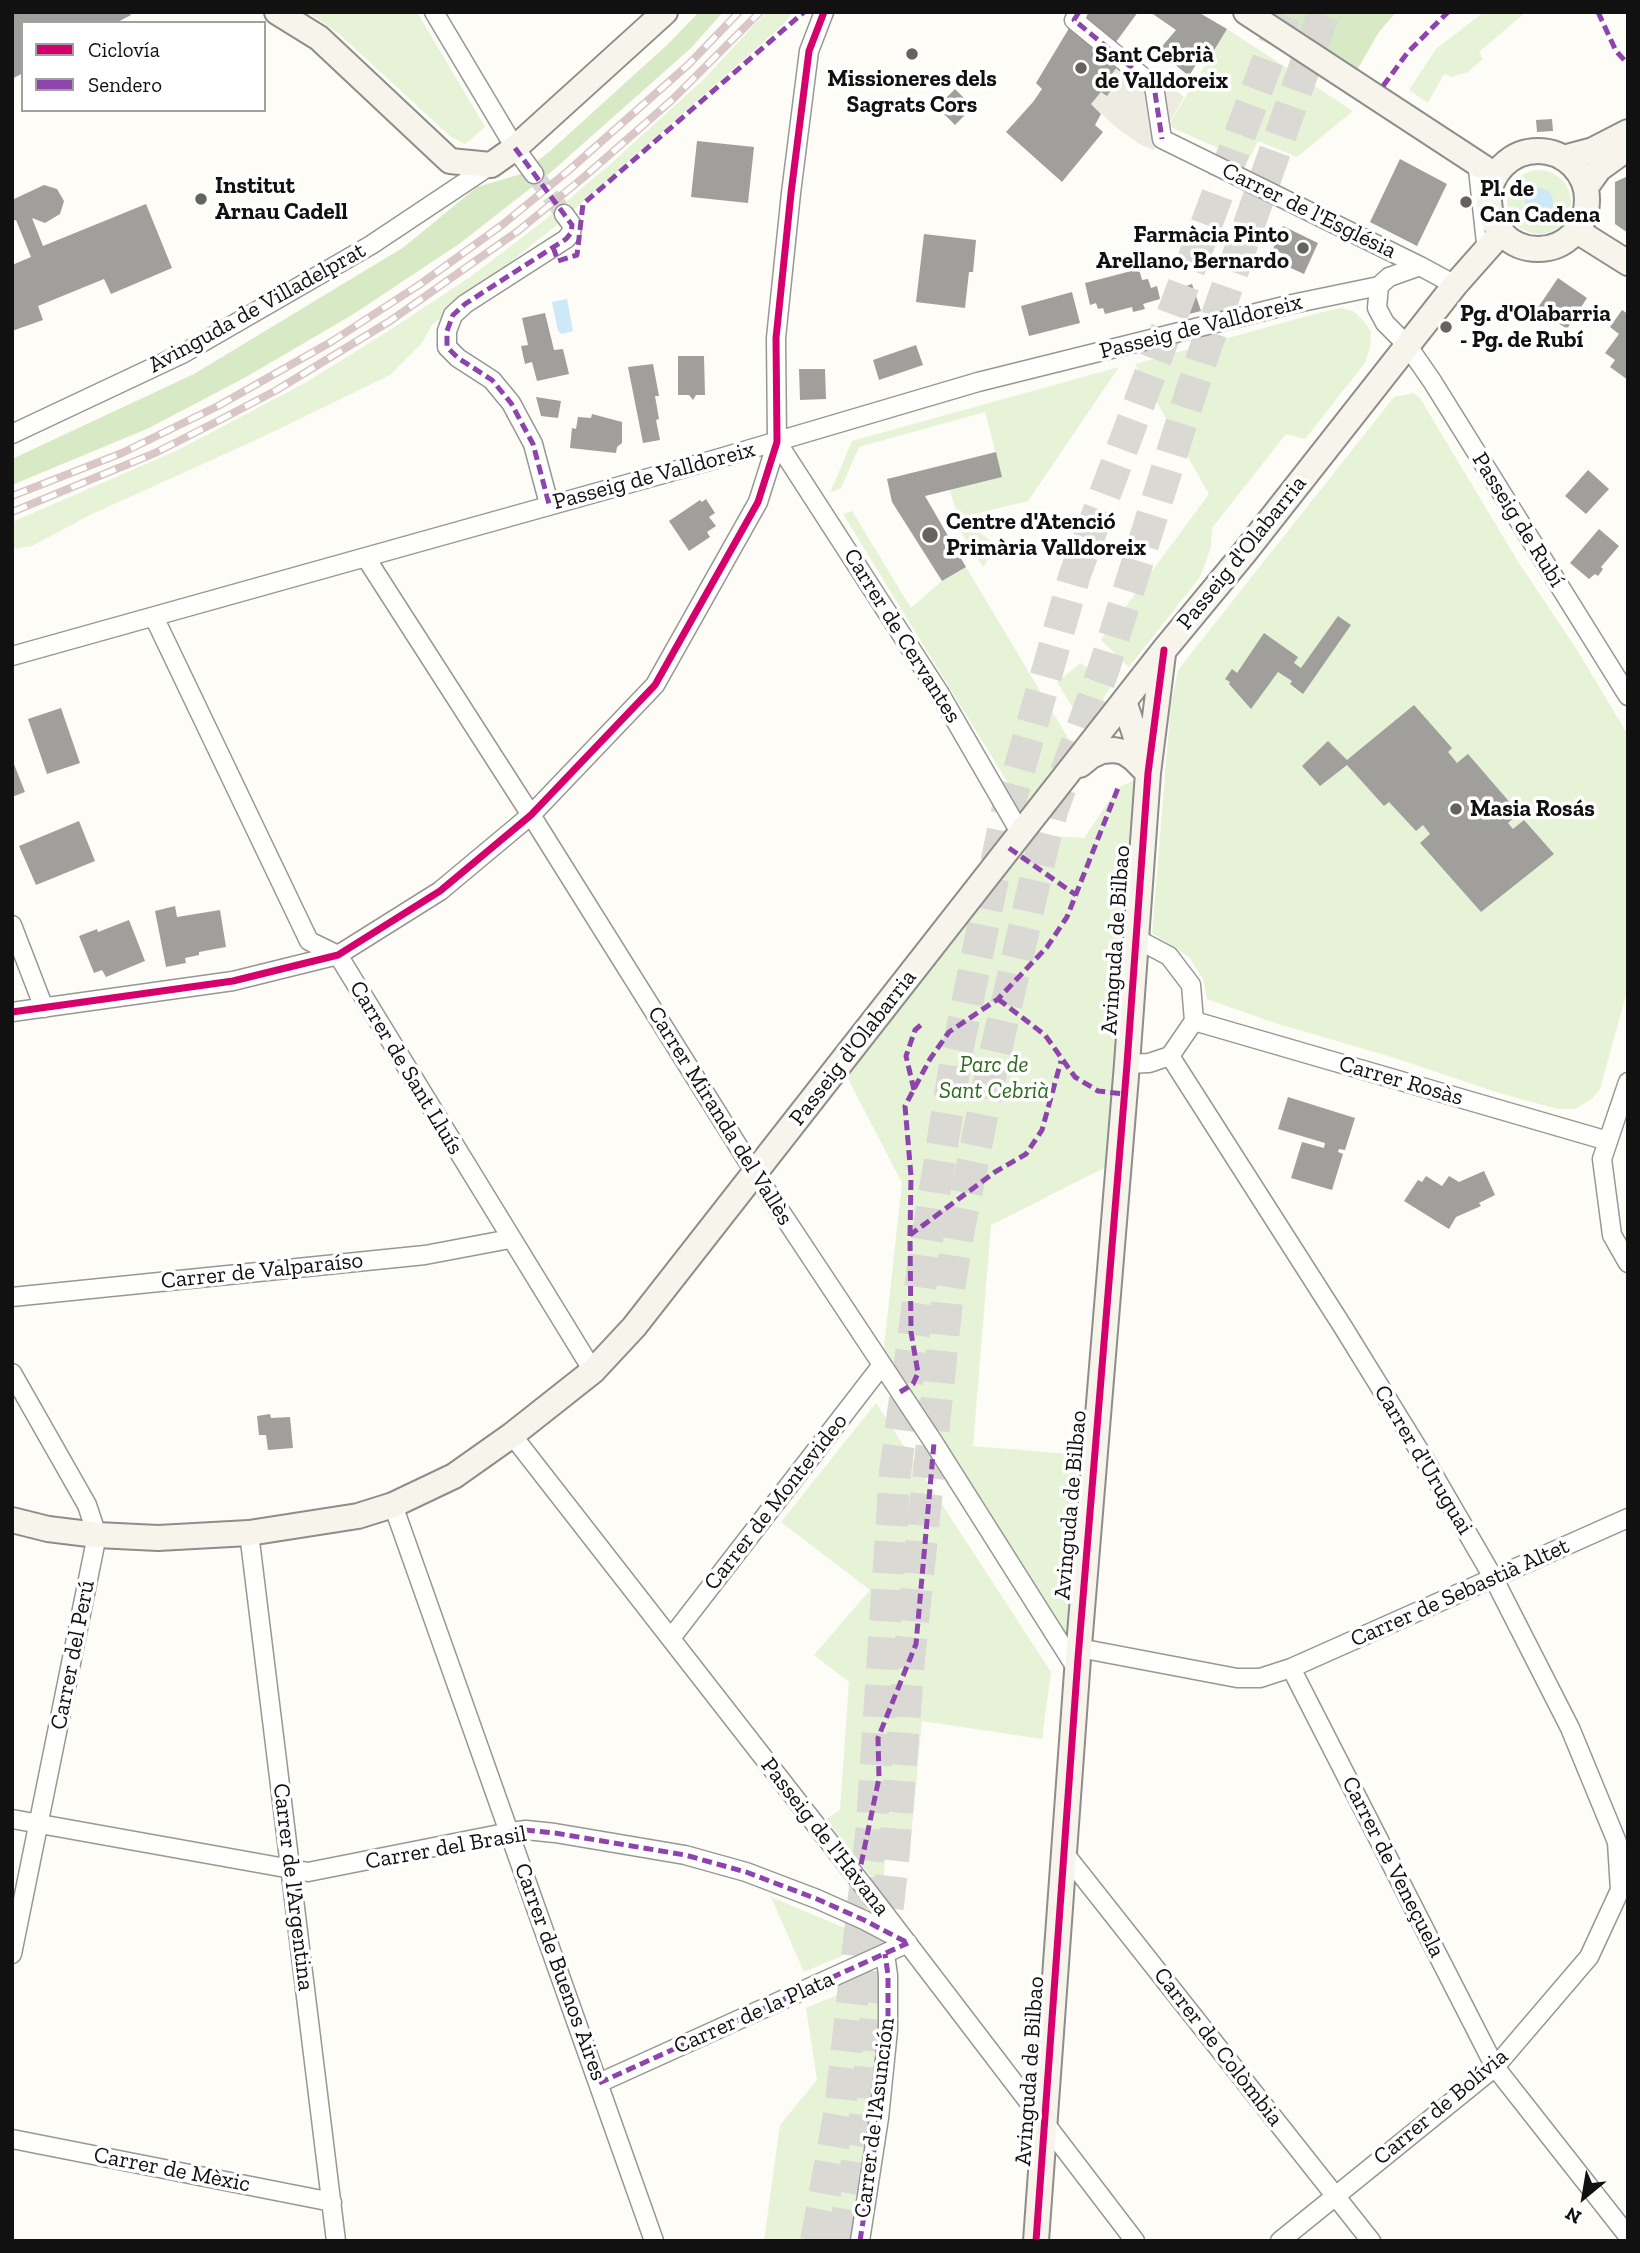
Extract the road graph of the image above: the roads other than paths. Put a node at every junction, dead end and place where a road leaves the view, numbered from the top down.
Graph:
1 (277, 12) edge
2 (434, 12) edge
3 (665, 12) edge
4 (824, 12) edge
5 (1079, 12) edge
6 (1246, 12) edge
7 (1626, 146) edge
8 (515, 148) junction
9 (1563, 158) junction
10 (1473, 160) junction
11 (491, 165) junction
12 (534, 174) tunnel mouth
13 (1495, 175) junction
14 (1586, 187) junction
15 (564, 214) tunnel mouth
16 (1577, 231) junction
17 (1502, 232) junction
18 (1483, 253) junction
19 (1628, 263) edge
20 (1420, 266) junction
21 (1455, 285) junction
22 (1379, 286) junction
23 (1407, 345) junction
24 (12, 434) edge
25 (777, 442) junction
26 (549, 504) junction
27 (366, 558) junction
28 (154, 617) junction
29 (1164, 650) junction
30 (12, 656) edge
31 (1628, 696) edge
32 (1124, 701) junction
33 (1148, 772) junction
34 (1061, 782) junction
35 (531, 815) junction
36 (1021, 834) junction
37 (12, 925) edge
38 (1135, 938) junction
39 (338, 955) junction
40 (44, 1008) junction
41 (12, 1012) edge
42 (1194, 1021) junction
43 (1170, 1056) junction
44 (1127, 1064) junction
45 (1628, 1082) edge
46 (1608, 1141) junction
47 (755, 1173) junction
48 (510, 1239) junction
49 (1628, 1263) edge
50 (12, 1297) edge
51 (882, 1365) junction
52 (593, 1371) junction
53 (12, 1373) edge
54 (512, 1435) junction
55 (393, 1505) junction
56 (1628, 1518) edge
57 (12, 1520) edge
58 (249, 1533) junction
59 (97, 1535) junction
60 (1494, 1579) junction
61 (671, 1638) junction
62 (1079, 1660) junction
63 (1292, 1668) junction
64 (12, 1819) edge
65 (40, 1824) junction
66 (510, 1832) junction
67 (1065, 1854) junction
68 (291, 1868) junction
69 (1624, 1887) edge
70 (908, 1944) junction
71 (12, 1954) edge
72 (885, 1954) junction
73 (1495, 2067) junction
74 (599, 2082) junction
75 (1045, 2125) junction
76 (12, 2139) edge
77 (1335, 2196) junction
78 (332, 2202) junction
79 (1628, 2236) edge
80 (337, 2241) edge
81 (654, 2241) edge
82 (860, 2241) edge
83 (1036, 2241) edge
84 (1135, 2241) edge
85 (1280, 2241) edge
86 (1371, 2241) edge

1 - 11 street
2 - 8 street
3 - 8 street
4 - 25 street
5 - 20 street, Carrer de l'Església
6 - 10 street
7 - 9 street
7 - 14 street
8 - 11 street
8 - 12 street
9 - 13 street
9 - 14 street
10 - 13 street
10 - 18 lane
11 - 24 street, Avinguda de Villadelprat
13 - 17 street
14 - 16 street
15 - 26 street
16 - 17 street
16 - 19 street
17 - 18 street, Passeig d'Olabarria
18 - 21 street, Passeig d'Olabarria
20 - 21 street, Carrer de l'Església
20 - 22 street, Passeig de Valldoreix
21 - 23 street, Passeig d'Olabarria
22 - 23 street, Passeig de Rubí
22 - 25 street, Passeig de Valldoreix
23 - 29 street, Passeig d'Olabarria
23 - 31 street, Passeig de Rubí
25 - 26 street, Passeig de Valldoreix
25 - 35 street
25 - 36 street, Carrer de Cervantes
26 - 27 street, Passeig de Valldoreix
27 - 28 street, Passeig de Valldoreix
27 - 35 street, Carrer Miranda del Vallès
28 - 30 street, Passeig de Valldoreix
28 - 39 street, Carrer de Sant Lluís
29 - 32 street, Passeig d'Olabarria
29 - 33 street, Avinguda de Bilbao
32 - 33 street
32 - 34 street, Passeig d'Olabarria
33 - 34 street
33 - 38 street, Avinguda de Bilbao
34 - 36 street, Passeig d'Olabarria
35 - 39 street
35 - 47 street, Carrer Miranda del Vallès
36 - 47 street, Passeig d'Olabarria
37 - 40 street
38 - 42 street
38 - 44 street, Avinguda de Bilbao
39 - 40 street
39 - 48 street, Carrer de Sant Lluís
40 - 41 street
42 - 43 street
42 - 46 street, Carrer Rosàs
43 - 44 street
43 - 60 street, Carrer d'Uruguai
44 - 62 street, Avinguda de Bilbao
45 - 46 street
46 - 49 street
47 - 51 street, Carrer Miranda del Vallès
47 - 52 street, Passeig d'Olabarria
48 - 50 street, Carrer de Valparaíso
48 - 52 street, Carrer de Sant Lluís
51 - 61 street, Carrer de Montevideo
51 - 62 street, Carrer Miranda del Vallès
52 - 54 street, Passeig d'Olabarria
53 - 59 street
54 - 55 street, Passeig d'Olabarria
54 - 61 street, Passeig de l'Havana
55 - 58 street, Passeig d'Olabarria
55 - 66 street, Carrer de Buenos Aires
56 - 60 street, Carrer de Sebastià Altet
57 - 59 street, Passeig d'Olabarria
58 - 59 street, Passeig d'Olabarria
58 - 68 street, Carrer de l'Argentina
59 - 65 street, Carrer del Perú
60 - 63 street, Carrer de Sebastià Altet
60 - 69 street, Carrer d'Uruguai
61 - 70 street, Passeig de l'Havana
62 - 63 street
62 - 67 street, Avinguda de Bilbao
63 - 73 street, Carrer de Veneçuela
64 - 65 street, Carrer del Brasil
65 - 68 street, Carrer del Brasil
65 - 71 street, Carrer del Perú
66 - 68 street, Carrer del Brasil
66 - 70 street, Carrer del Brasil
66 - 74 street, Carrer de Buenos Aires
67 - 75 street, Avinguda de Bilbao
67 - 77 street, Carrer de Colòmbia
68 - 78 street, Carrer de l'Argentina
69 - 73 street, Carrer de Bolívia
70 - 72 street, Carrer de la Plata
70 - 75 street, Passeig de l'Havana
72 - 74 street, Carrer de la Plata
72 - 82 street, Carrer de l'Asunción
73 - 77 street, Carrer de Bolívia
73 - 79 street, Carrer de Veneçuela
74 - 81 street, Carrer de Buenos Aires
75 - 83 street, Avinguda de Bilbao
75 - 84 street, Passeig de l'Havana
76 - 78 street, Carrer de Mèxic
77 - 85 street, Carrer de Bolívia
77 - 86 street, Carrer de Colòmbia
78 - 80 street, Carrer de l'Argentina

